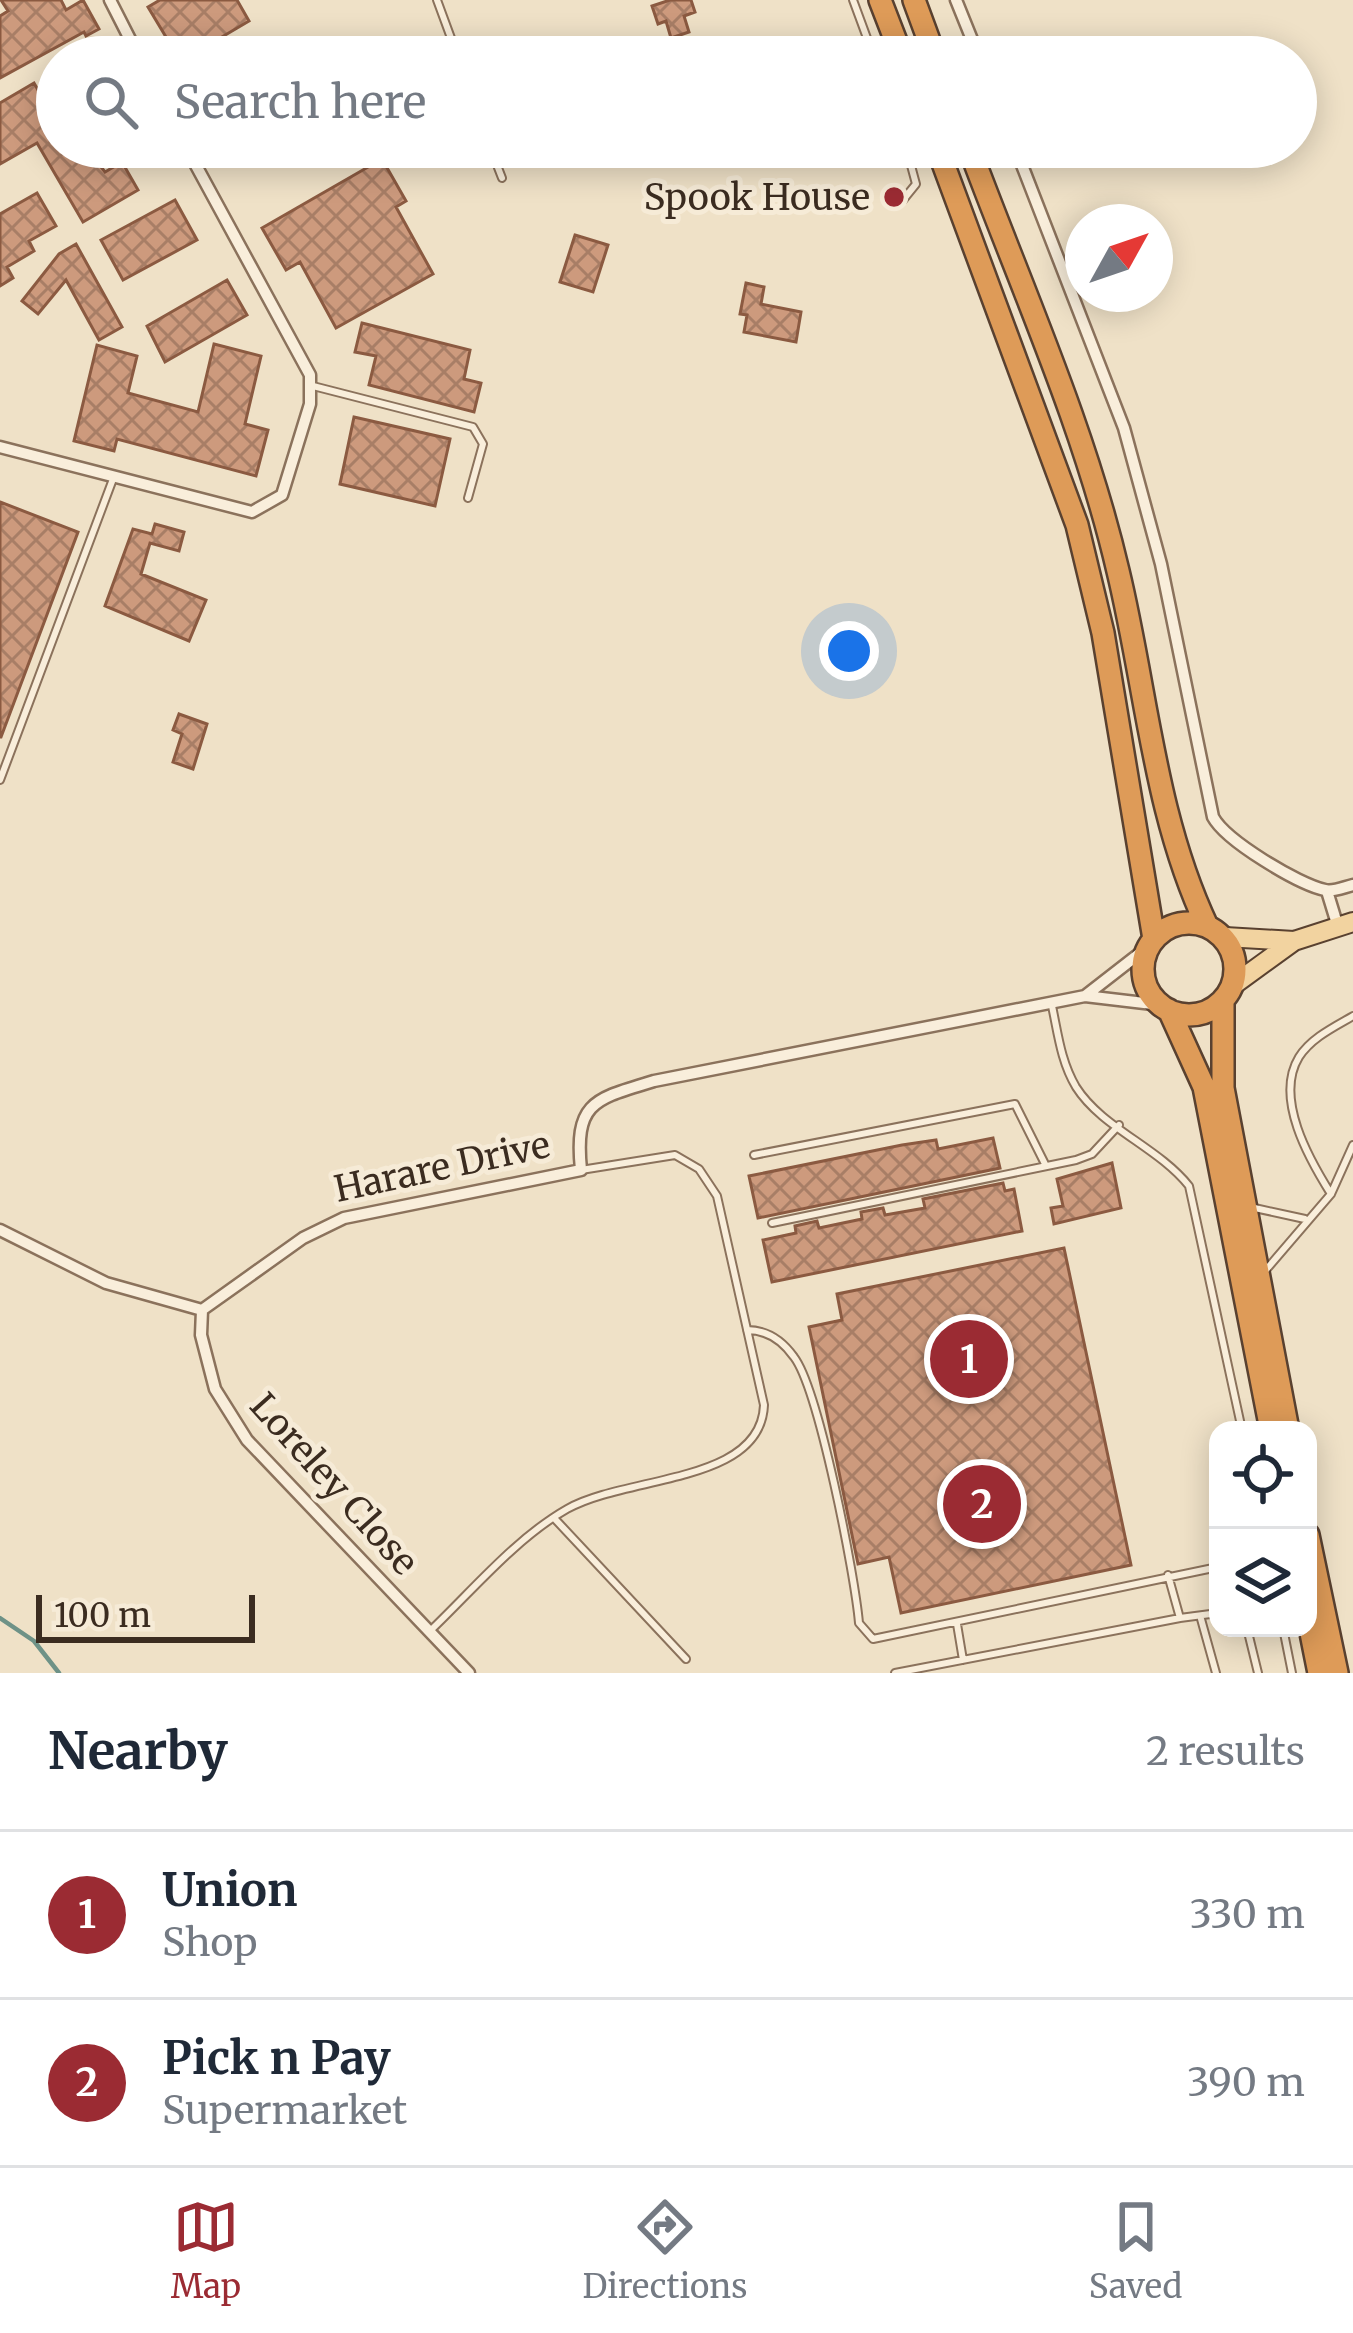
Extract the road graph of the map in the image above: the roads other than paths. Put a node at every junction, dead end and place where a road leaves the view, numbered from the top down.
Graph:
1 (110, 0) edge
2 (437, 0) edge
3 (854, 0) edge
4 (880, 0) edge
5 (914, 0) edge
6 (956, 0) edge
7 (128, 36) edge
8 (450, 36) edge
9 (867, 36) edge
10 (894, 36) edge
11 (927, 36) edge
12 (971, 36) edge
13 (198, 168) edge
14 (498, 168) edge
15 (912, 168) edge
16 (945, 168) edge
17 (977, 168) edge
18 (1023, 168) edge
19 (502, 178) dead end
20 (903, 200) dead end
21 (313, 386) junction
22 (0, 447) edge
23 (112, 479) junction
24 (468, 498) dead end
25 (0, 780) edge
26 (1353, 885) edge
27 (1327, 891) junction
28 (1346, 924) edge
29 (1216, 932) junction
30 (1294, 941) junction
31 (1151, 942) junction
32 (1228, 993) junction
33 (1085, 996) junction
34 (1052, 1006) junction
35 (1165, 1007) junction
36 (1353, 1016) edge
37 (1119, 1125) junction
38 (1353, 1145) edge
39 (754, 1155) dead end
40 (1046, 1166) junction
41 (581, 1170) junction
42 (1330, 1194) junction
43 (1245, 1206) junction
44 (1305, 1219) junction
45 (772, 1223) dead end
46 (0, 1230) edge
47 (1260, 1279) junction
48 (202, 1310) junction
49 (747, 1330) junction
50 (1240, 1421) edge
51 (1269, 1421) edge
52 (1286, 1421) edge
53 (554, 1518) junction
54 (1209, 1568) edge
55 (1168, 1575) junction
56 (1317, 1578) edge
57 (1209, 1615) edge
58 (1201, 1617) junction
59 (1180, 1618) junction
60 (957, 1624) junction
61 (429, 1631) junction
62 (1249, 1637) edge
63 (1285, 1637) edge
64 (1312, 1637) edge
65 (686, 1659) dead end
66 (963, 1660) junction
67 (469, 1673) edge
68 (896, 1673) edge
69 (1216, 1673) edge
70 (1258, 1673) edge
71 (1292, 1673) edge
72 (1319, 1673) edge
73 (1337, 1673) edge

1 - 7 street
2 - 8 lane
3 - 9 lane
4 - 10 highway
5 - 11 highway
6 - 12 street
13 - 21 street
14 - 19 lane
15 - 20 lane
16 - 31 highway
17 - 29 highway
18 - 27 street
21 - 23 street
21 - 24 lane
22 - 23 street
23 - 25 lane
26 - 27 street
27 - 28 street
28 - 30 main road
29 - 30 main road
29 - 31 highway
29 - 32 highway
30 - 32 main road
31 - 33 street, Harare Drive
31 - 35 highway
32 - 35 highway
32 - 43 highway
33 - 34 street, Harare Drive
33 - 35 street, Harare Drive
34 - 37 lane
34 - 41 street, Harare Drive
35 - 51 highway
36 - 42 lane
37 - 40 lane
37 - 50 lane
38 - 42 lane
39 - 40 lane
40 - 45 lane
41 - 48 street, Harare Drive
41 - 49 lane
42 - 44 lane
43 - 44 lane
43 - 47 highway
44 - 47 lane
46 - 48 street
47 - 52 highway
48 - 61 street, Loreley Close
49 - 53 lane
49 - 60 lane
53 - 61 lane
53 - 65 lane
54 - 55 lane
55 - 59 lane
55 - 60 lane
56 - 73 highway
57 - 58 lane
58 - 59 lane
58 - 69 lane
59 - 66 lane
60 - 66 lane
61 - 67 street, Loreley Close
62 - 70 lane
63 - 71 lane
64 - 72 highway
66 - 68 lane

